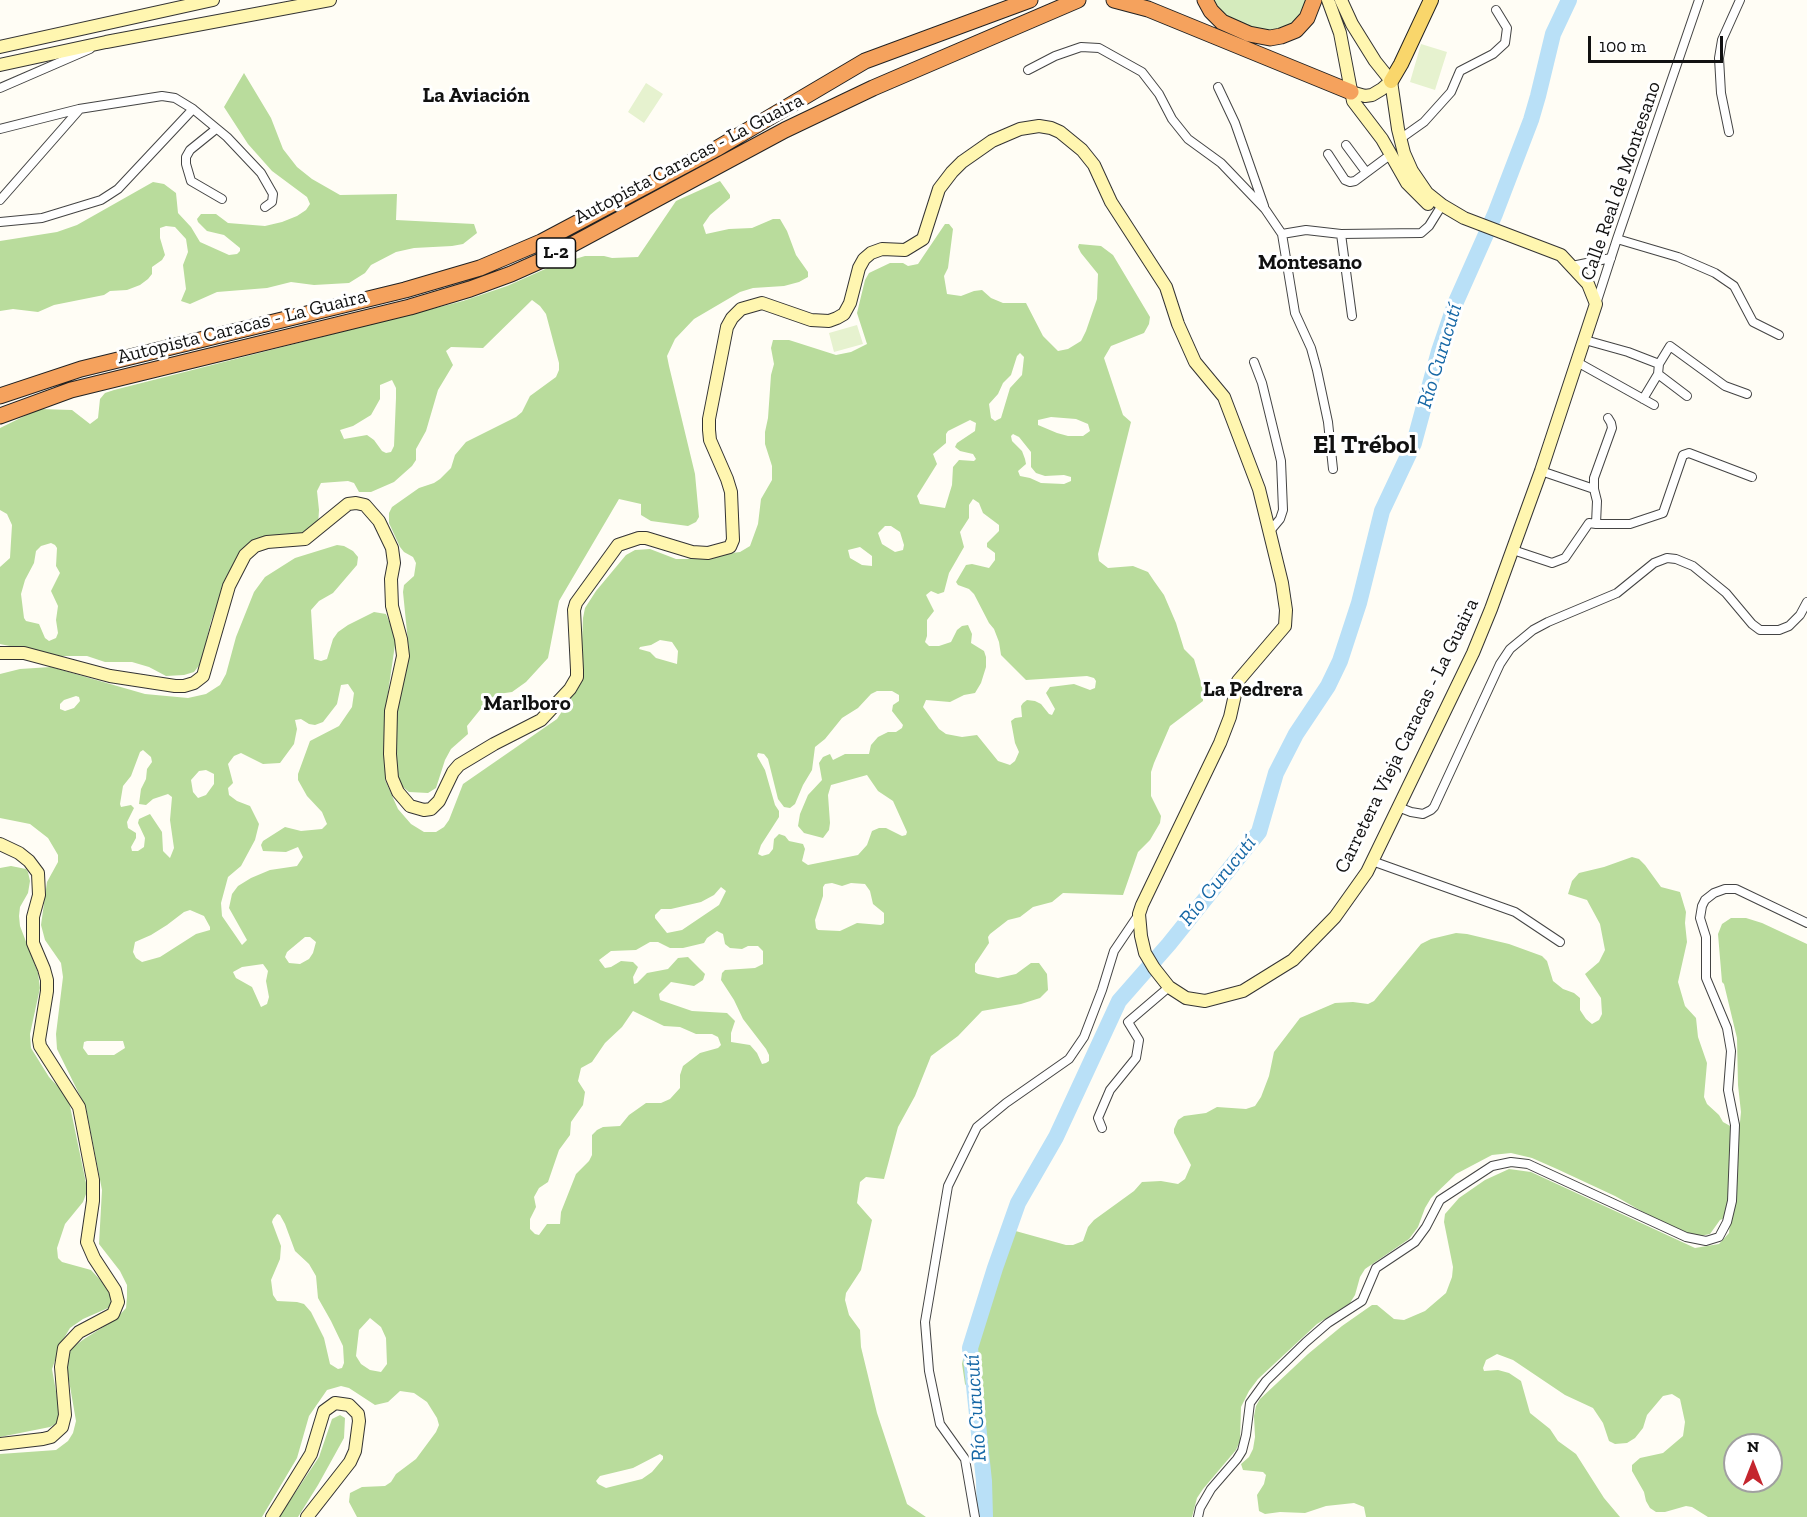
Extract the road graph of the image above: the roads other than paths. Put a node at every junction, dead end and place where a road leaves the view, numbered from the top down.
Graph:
1 (213, 0) edge
2 (324, 0) edge
3 (1021, 0) edge
4 (1030, 0) edge
5 (1078, 0) edge
6 (1114, 0) edge
7 (1205, 0) edge
8 (1314, 0) edge
9 (1328, 0) edge
10 (1341, 0) edge
11 (1431, 0) edge
12 (1699, 0) edge
13 (1740, 0) edge
14 (277, 5) edge
15 (1496, 10) dead end
16 (998, 13) junction
17 (106, 42) junction
18 (0, 47) edge
19 (0, 65) edge
20 (1028, 70) dead end
21 (1391, 81) junction
22 (1218, 87) dead end
23 (0, 88) edge
24 (1351, 92) junction
25 (79, 109) junction
26 (194, 109) junction
27 (0, 129) edge
28 (216, 129) junction
29 (1729, 132) dead end
30 (1400, 139) junction
31 (1346, 145) dead end
32 (1328, 154) dead end
33 (1390, 155) junction
34 (1366, 172) junction
35 (222, 199) dead end
36 (0, 200) edge
37 (265, 207) dead end
38 (1440, 208) junction
39 (1265, 210) junction
40 (0, 222) edge
41 (1282, 234) junction
42 (1341, 234) junction
43 (1617, 238) junction
44 (1611, 258) junction
45 (1572, 266) junction
46 (1596, 304) junction
47 (1352, 316) dead end
48 (1779, 335) dead end
49 (1586, 340) junction
50 (1254, 362) dead end
51 (1578, 362) junction
52 (1659, 364) junction
53 (1658, 374) junction
54 (1747, 394) dead end
55 (0, 396) edge
56 (1688, 396) dead end
57 (1643, 399) junction
58 (1654, 405) dead end
59 (0, 416) edge
60 (1608, 418) dead end
61 (1333, 469) dead end
62 (1541, 471) junction
63 (1752, 477) dead end
64 (1594, 489) junction
65 (1596, 524) junction
66 (1270, 531) junction
67 (1513, 550) junction
68 (1807, 602) edge
69 (0, 654) edge
70 (1398, 807) junction
71 (0, 844) edge
72 (1372, 861) junction
73 (1139, 914) junction
74 (1807, 923) edge
75 (1560, 942) dead end
76 (1169, 987) junction
77 (1102, 1128) dead end
78 (0, 1444) edge
79 (272, 1517) edge
80 (307, 1517) edge
81 (975, 1517) edge
82 (1198, 1517) edge

1 - 18 main road
2 - 14 main road
3 - 16 highway
4 - 16 highway, Autopista Caracas - La Guaira / L-2
5 - 59 highway, Autopista Caracas - La Guaira / L-2
6 - 24 highway
7 - 8 highway
9 - 24 main road
10 - 21 main road
11 - 21 main road
12 - 43 street, Calle Real de Montesano
13 - 29 street
14 - 17 main road
15 - 30 street
16 - 55 highway, Autopista Caracas - La Guaira / L-2
17 - 19 main road
17 - 23 street
20 - 39 street
21 - 24 main road
21 - 30 main road
22 - 39 street
24 - 33 main road
25 - 26 street
25 - 27 street
25 - 36 street
26 - 28 street
26 - 40 street
28 - 35 street
28 - 37 street
30 - 38 main road
31 - 34 street
32 - 34 street
33 - 34 street
33 - 38 main road
38 - 42 street
38 - 45 main road
39 - 41 street
41 - 42 street
41 - 61 street
42 - 47 street
43 - 44 street, Calle Real de Montesano
43 - 48 street
44 - 45 street
44 - 46 street, Calle Real de Montesano
45 - 46 main road
46 - 49 main road, Carretera Vieja Caracas - La Guaira
49 - 51 main road, Carretera Vieja Caracas - La Guaira
49 - 52 street
50 - 66 street
51 - 57 street
51 - 62 main road, Carretera Vieja Caracas - La Guaira
52 - 53 street
52 - 54 street
53 - 56 street
53 - 57 street
57 - 58 street
60 - 64 street
62 - 64 street
62 - 67 main road, Carretera Vieja Caracas - La Guaira
63 - 65 street
64 - 65 street
65 - 67 street
66 - 69 main road, Carretera Vieja Caracas - La Guaira
66 - 73 main road, Carretera Vieja Caracas - La Guaira
67 - 70 main road, Carretera Vieja Caracas - La Guaira
68 - 70 street
70 - 72 main road, Carretera Vieja Caracas - La Guaira
71 - 78 main road
72 - 75 street
72 - 76 main road, Carretera Vieja Caracas - La Guaira
73 - 76 main road, Carretera Vieja Caracas - La Guaira
73 - 81 street
74 - 82 street
76 - 77 street
79 - 80 main road

